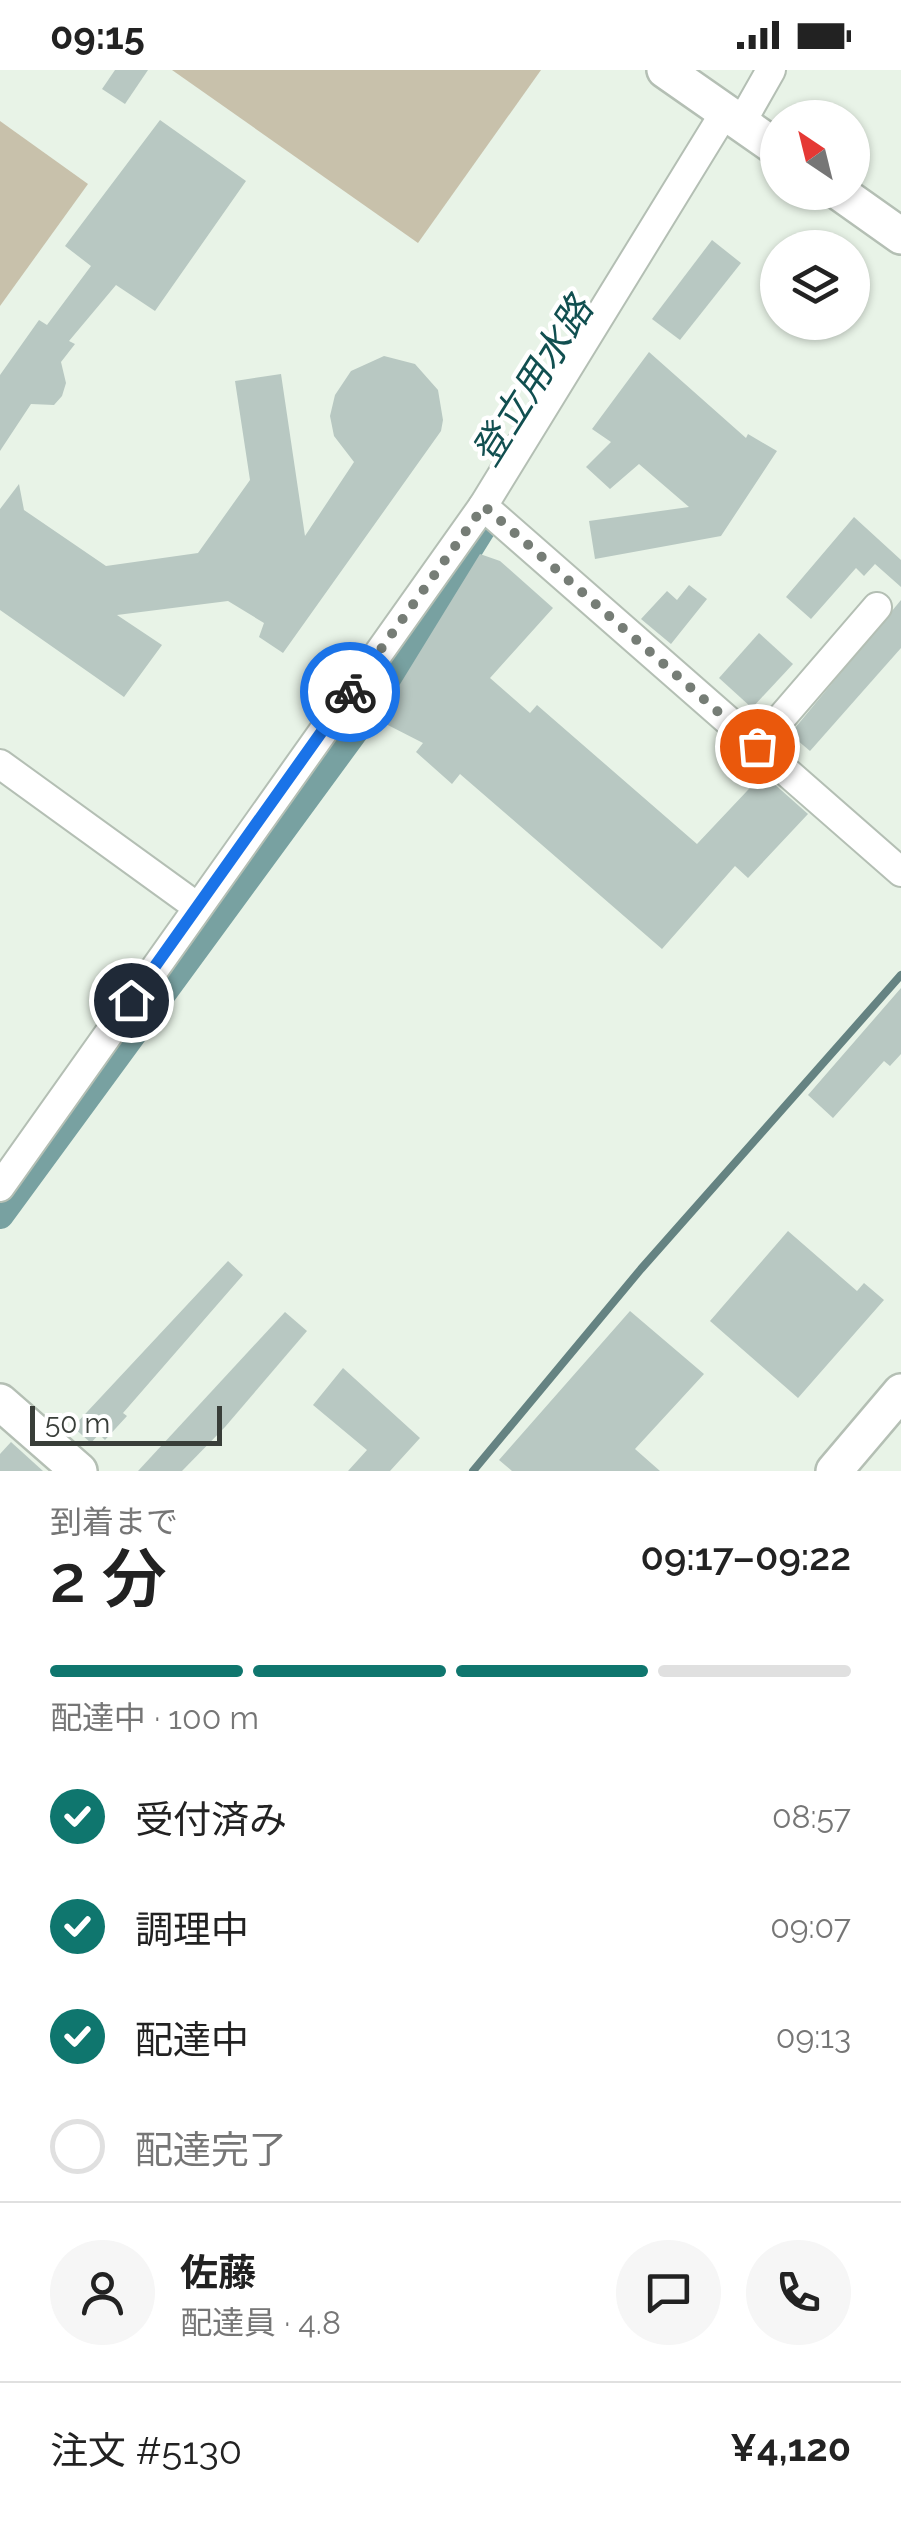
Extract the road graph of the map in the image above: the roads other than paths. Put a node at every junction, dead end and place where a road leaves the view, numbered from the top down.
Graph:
1 (665, 70) edge
2 (771, 70) edge
3 (733, 118) junction
4 (760, 137) edge
5 (865, 210) edge
6 (901, 236) edge
7 (484, 506) junction
8 (877, 607) dead end
9 (757, 746) junction
10 (0, 764) edge
11 (901, 872) edge
12 (196, 906) junction
13 (0, 1187) edge
14 (901, 1392) edge
15 (0, 1402) edge
16 (844, 1468) edge
17 (79, 1471) edge

1 - 3 street
2 - 3 street
3 - 4 street
3 - 7 street
5 - 6 street
7 - 9 street
7 - 12 street
8 - 9 street
9 - 11 street
10 - 12 street
12 - 13 street
14 - 16 street
15 - 17 street

